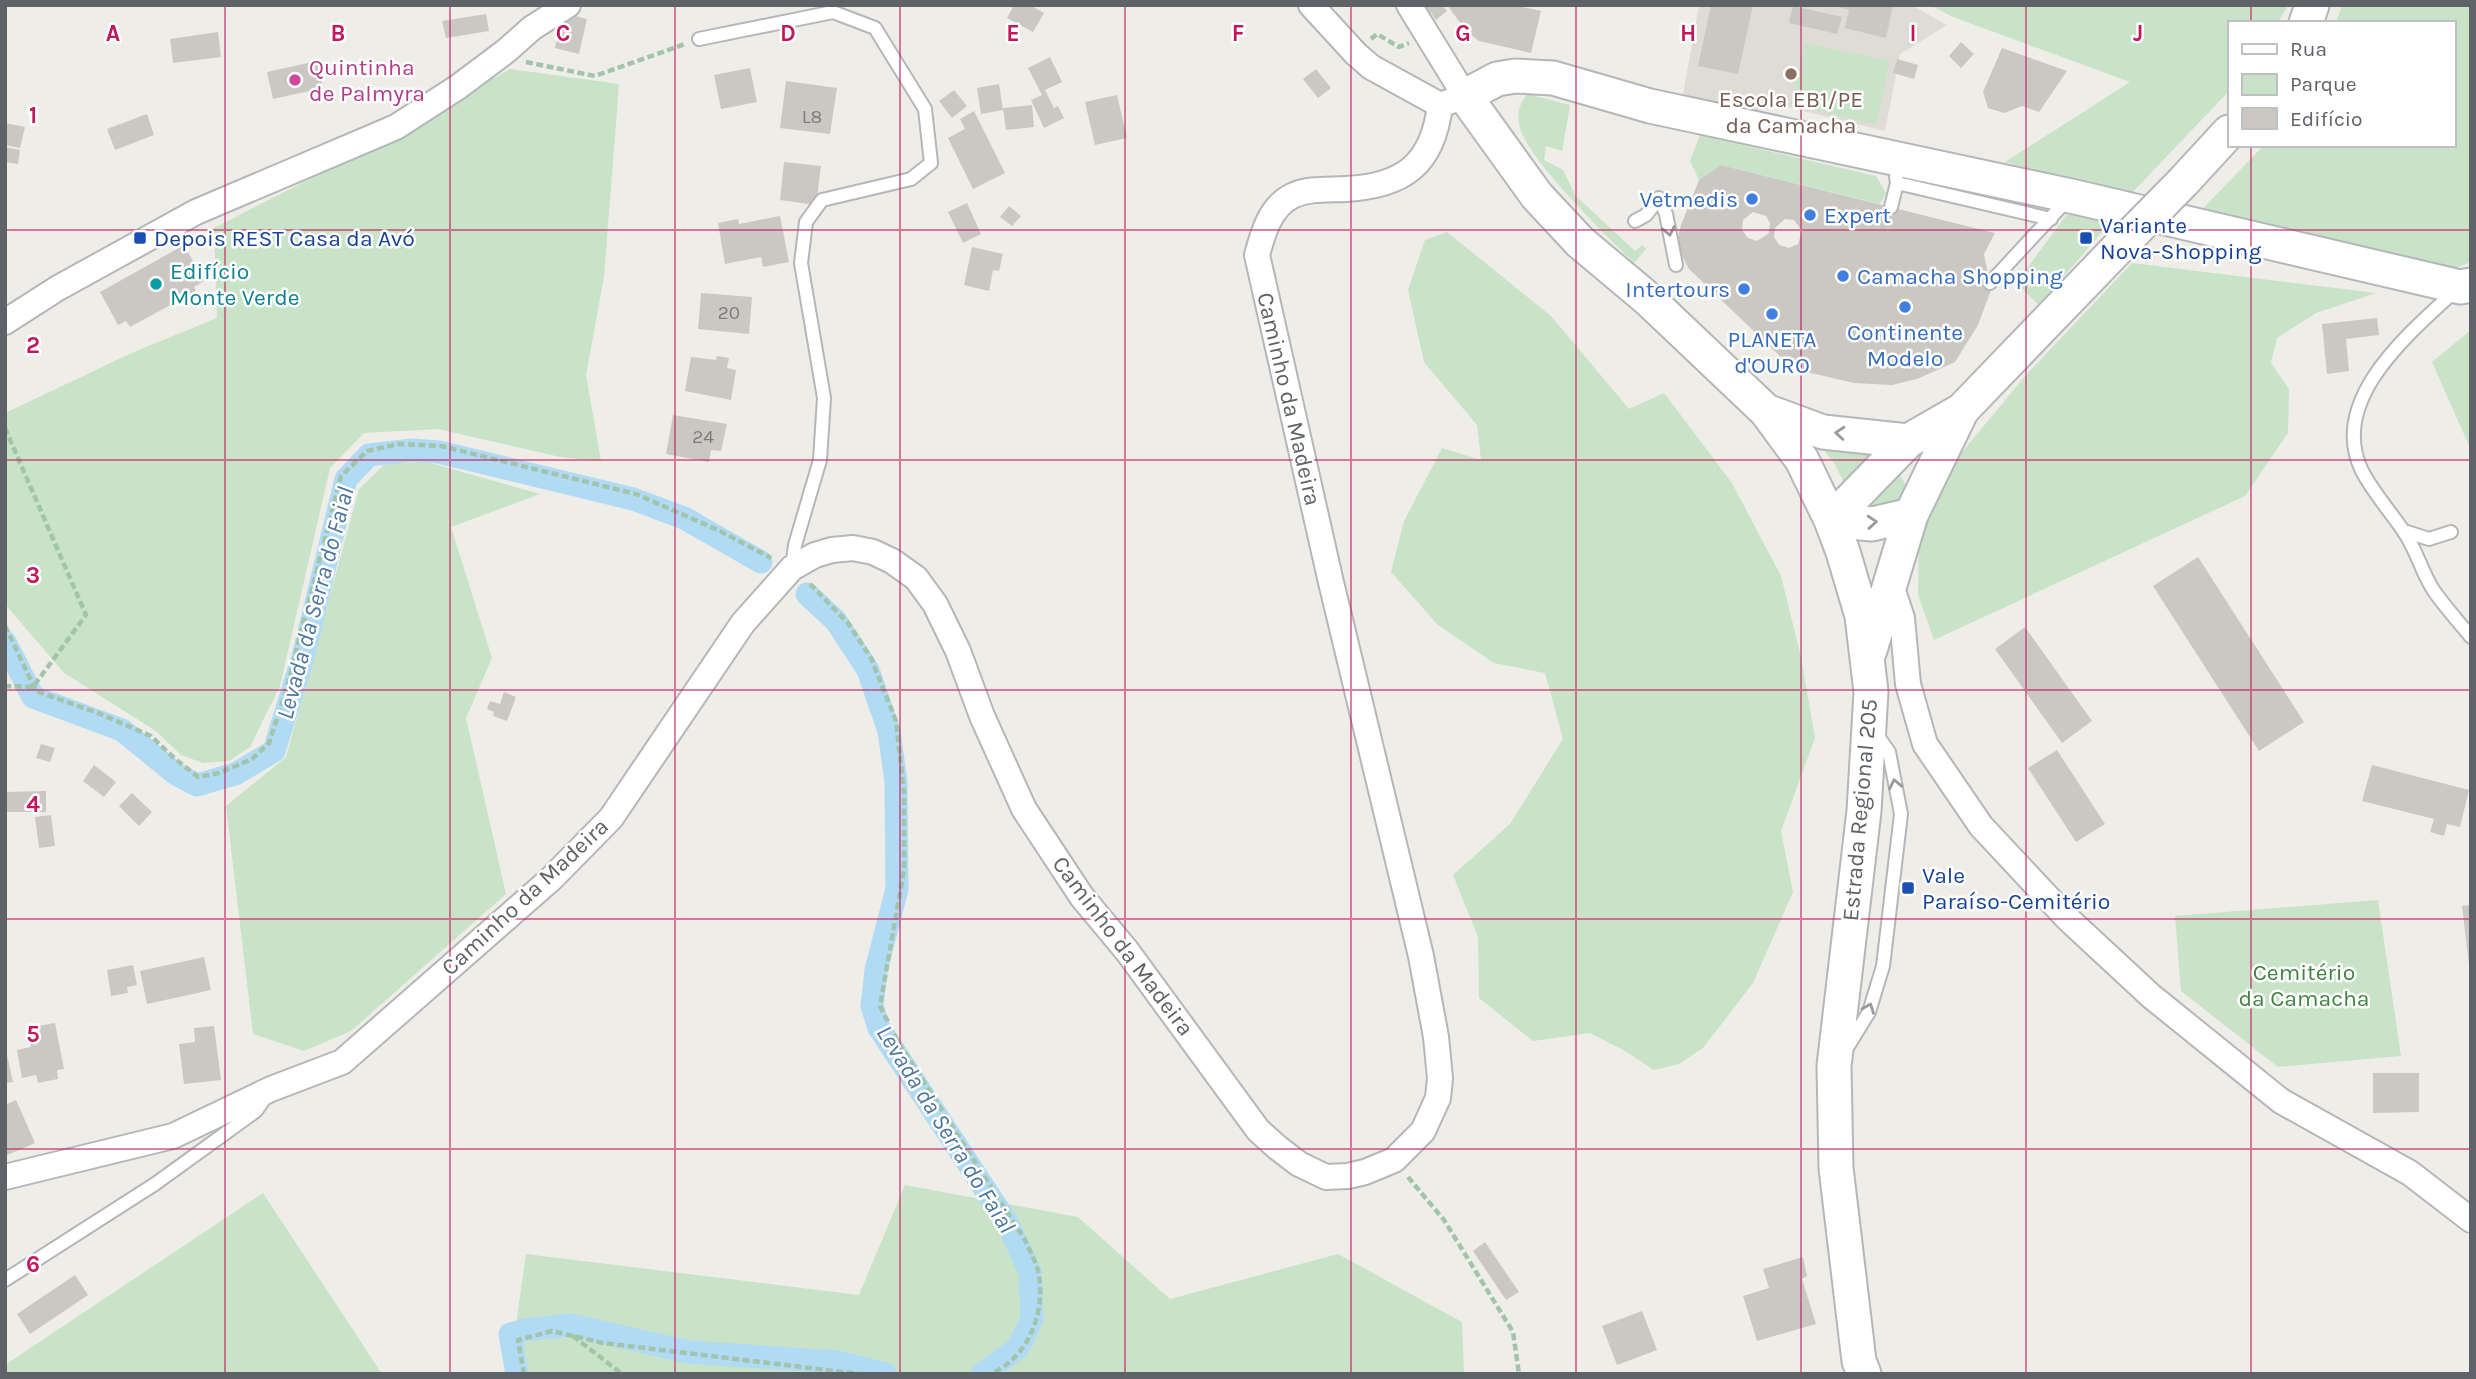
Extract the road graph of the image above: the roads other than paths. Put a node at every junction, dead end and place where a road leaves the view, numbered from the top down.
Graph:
1 (568, 5) edge
2 (1311, 5) edge
3 (1409, 5) edge
4 (699, 39) road end
5 (1452, 100) junction
6 (2228, 133) edge
7 (1895, 171) junction
8 (1891, 207) dead end
9 (2061, 208) junction
10 (1634, 221) dead end
11 (1676, 265) dead end
12 (1990, 283) dead end
13 (2465, 286) edge
14 (5, 321) edge
15 (1962, 410) junction
16 (1766, 411) junction
17 (1908, 441) junction
18 (1916, 503) junction
19 (1831, 520) junction
20 (2404, 531) junction
21 (2451, 532) dead end
22 (792, 568) junction
23 (1890, 582) junction
24 (2471, 637) edge
25 (1868, 656) junction
26 (271, 1089) junction
27 (5, 1177) edge
28 (2471, 1220) edge
29 (5, 1280) edge
30 (1864, 1374) edge

1 - 14 street
2 - 5 street
3 - 5 street
4 - 22 lane
5 - 7 main road
5 - 16 main road, Estrada Regional 205
5 - 22 street, Caminho da Madeira
6 - 15 main road, bridge
7 - 8 lane
7 - 9 main road
9 - 12 lane
9 - 13 main road
10 -> 11 lane
13 - 20 lane
15 - 17 main road
15 - 18 main road
17 -> 16 main road
16 - 19 main road, Estrada Regional 205
17 - 18 main road
17 - 19 main road
19 -> 18 main road
18 - 23 main road
19 - 25 main road, Estrada Regional 205
20 - 21 lane
20 - 24 lane
22 - 26 street, Caminho da Madeira
23 - 25 main road
23 - 28 street
25 - 30 main road, Estrada Regional 205
26 - 27 street, Caminho da Madeira
26 - 29 lane

